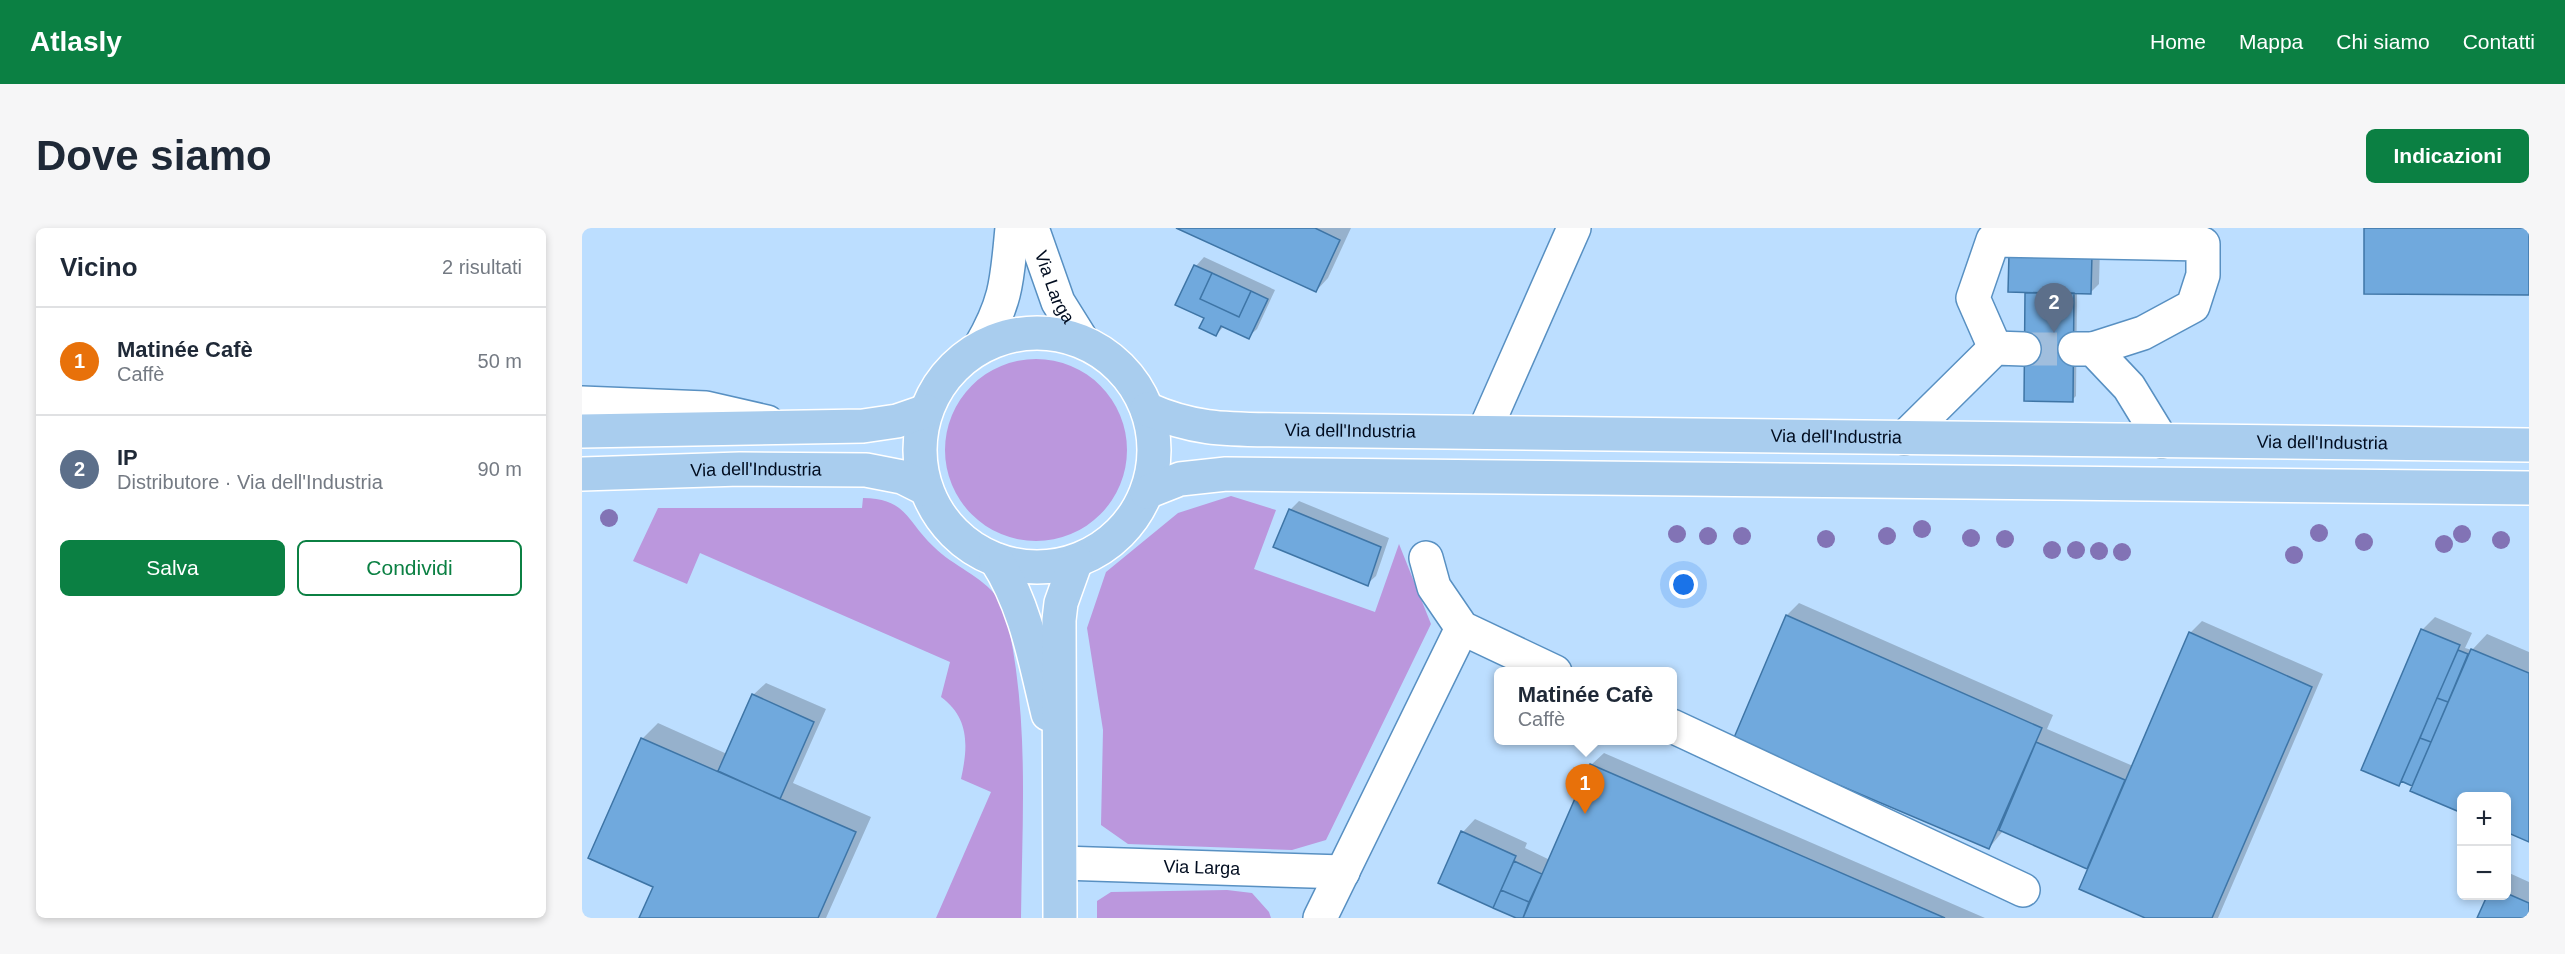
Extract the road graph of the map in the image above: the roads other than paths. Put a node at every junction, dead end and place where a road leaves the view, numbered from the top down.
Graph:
1 (1012, 228) edge
2 (1032, 228) edge
3 (1574, 228) edge
4 (1083, 342) junction
5 (980, 348) junction
6 (582, 403) edge
7 (1147, 409) junction
8 (926, 411) junction
9 (786, 426) junction
10 (582, 431) edge
11 (1484, 432) junction
12 (1904, 438) junction
13 (2162, 441) junction
14 (2529, 445) edge
15 (582, 474) edge
16 (2529, 488) edge
17 (926, 489) junction
18 (1147, 492) junction
19 (1426, 558) dead end
20 (996, 560) junction
21 (1076, 561) junction
22 (1462, 628) junction
23 (1544, 667) edge
24 (1677, 728) edge
25 (1061, 766) junction
26 (1061, 863) junction
27 (1343, 872) junction
28 (2023, 890) dead end
29 (1060, 918) edge
30 (1320, 918) edge

1 - 5 street, Via Larga
2 - 4 street, Via Larga
3 - 11 street
4 - 5 main road
4 - 7 main road
5 - 8 main road
6 - 9 street
7 - 11 main road, Via dell'Industria
7 - 18 main road
8 - 9 main road
8 - 17 main road
9 - 10 main road
11 - 12 main road, Via dell'Industria
12 - 13 main road, Via dell'Industria
12 - 13 street
13 - 14 main road, Via dell'Industria
15 - 17 main road, Via dell'Industria
16 - 18 main road
17 - 20 main road
18 - 21 main road
19 - 22 street
20 - 21 main road
20 - 25 main road
21 - 25 main road
22 - 23 street
22 - 27 street
24 - 28 street
25 - 26 main road
26 - 27 street, Via Larga
26 - 29 main road
27 - 30 street

